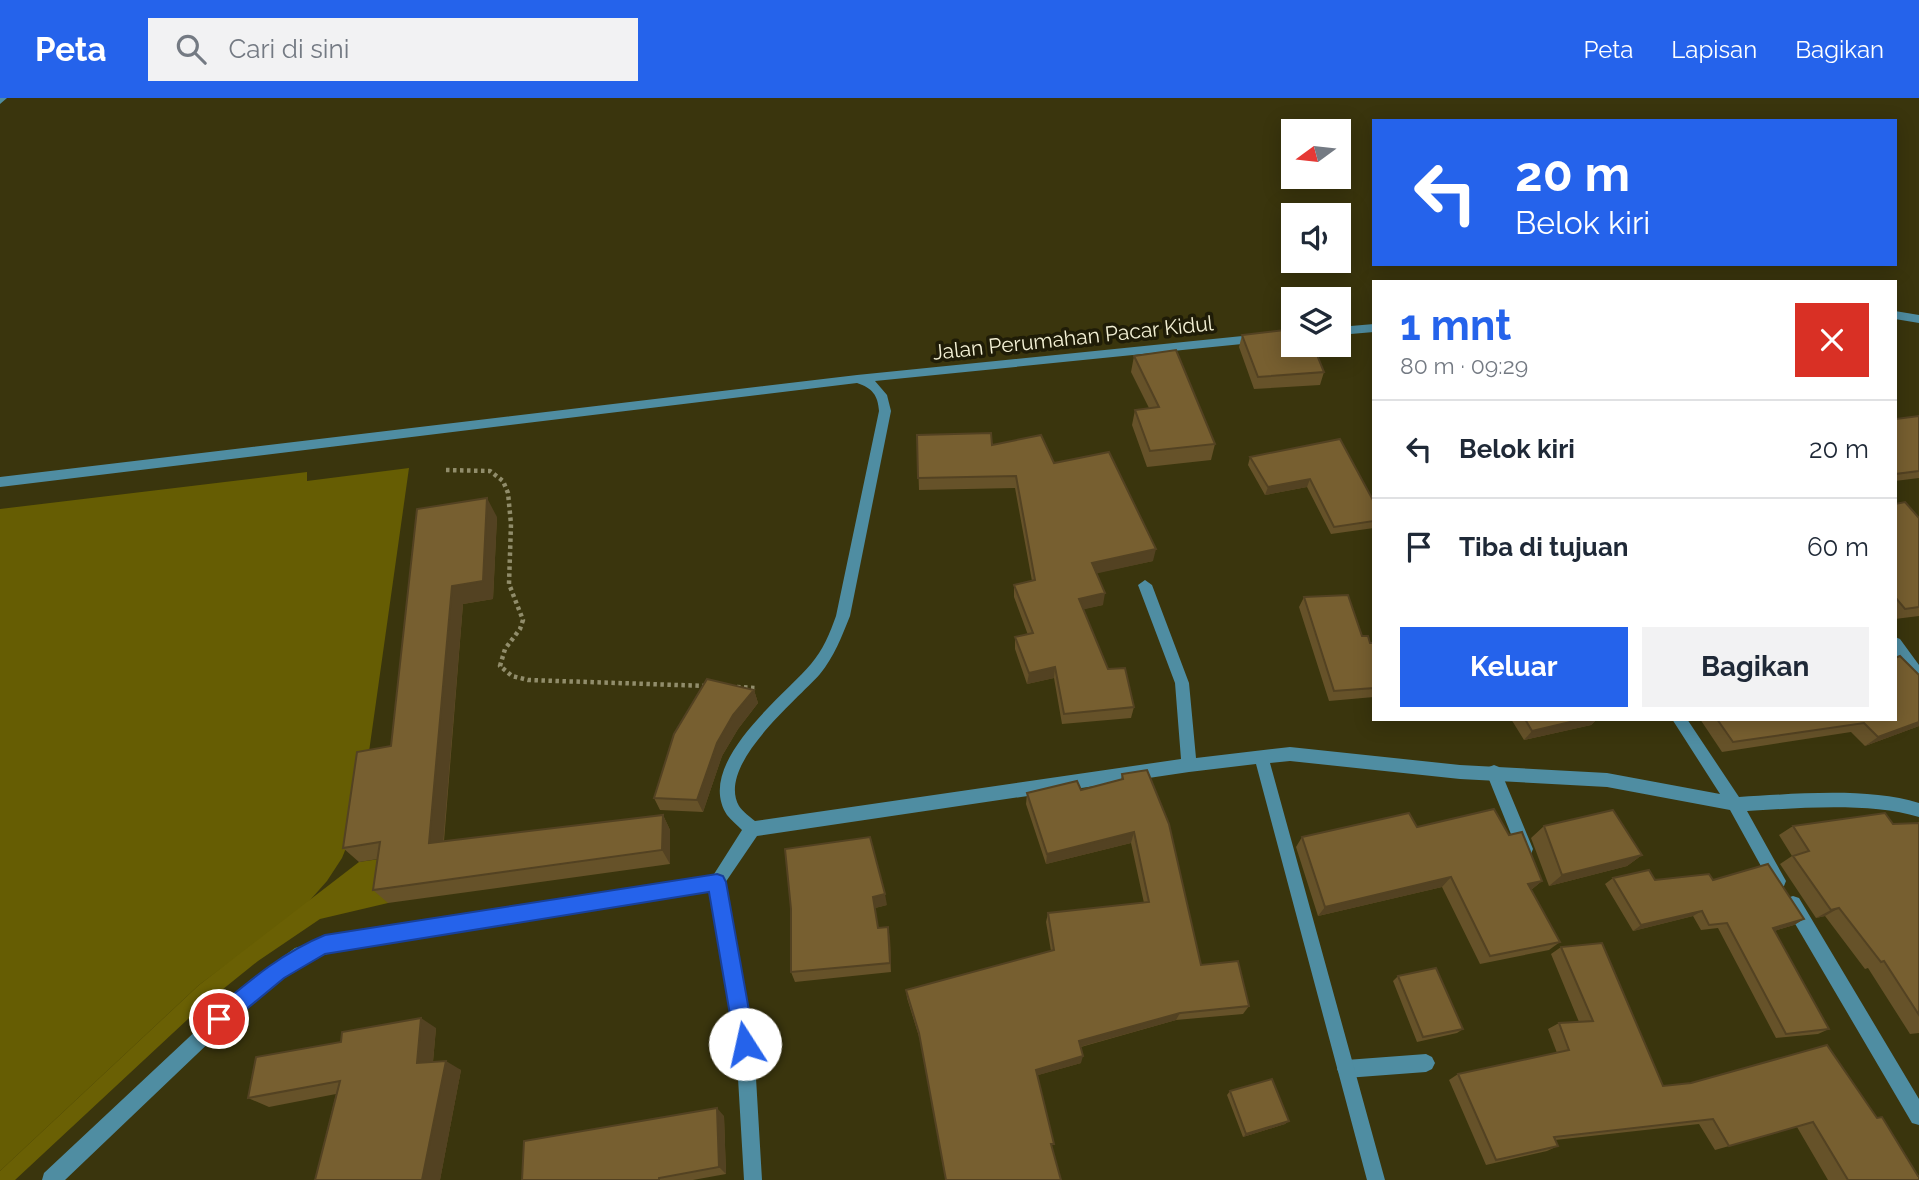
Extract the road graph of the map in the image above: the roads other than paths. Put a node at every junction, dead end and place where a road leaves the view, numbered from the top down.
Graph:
1 (1897, 315) edge
2 (1919, 319) edge
3 (1372, 328) edge
4 (1351, 330) edge
5 (1281, 336) edge
6 (857, 379) junction
7 (0, 482) edge
8 (1145, 585) dead end
9 (1897, 646) edge
10 (1919, 676) edge
11 (1680, 721) edge
12 (1261, 756) junction
13 (1189, 765) junction
14 (1494, 772) junction
15 (1735, 804) junction
16 (1919, 810) edge
17 (752, 830) junction
18 (1529, 858) edge
19 (717, 882) junction
20 (1426, 1063) dead end
21 (1346, 1069) junction
22 (1919, 1116) edge
23 (51, 1180) edge
24 (753, 1180) edge
25 (1376, 1180) edge

1 - 2 street
3 - 4 street
5 - 6 street, Jalan Perumahan Pacar Kidul
6 - 7 street, Jalan Perumahan Pacar Kidul
6 - 17 street
8 - 13 street
9 - 10 street
11 - 15 street
12 - 13 street
12 - 14 street
12 - 21 street
13 - 17 street
14 - 15 street
14 - 18 street
15 - 16 street
15 - 22 street
17 - 19 street
19 - 23 street
19 - 24 street
20 - 21 street
21 - 25 street

